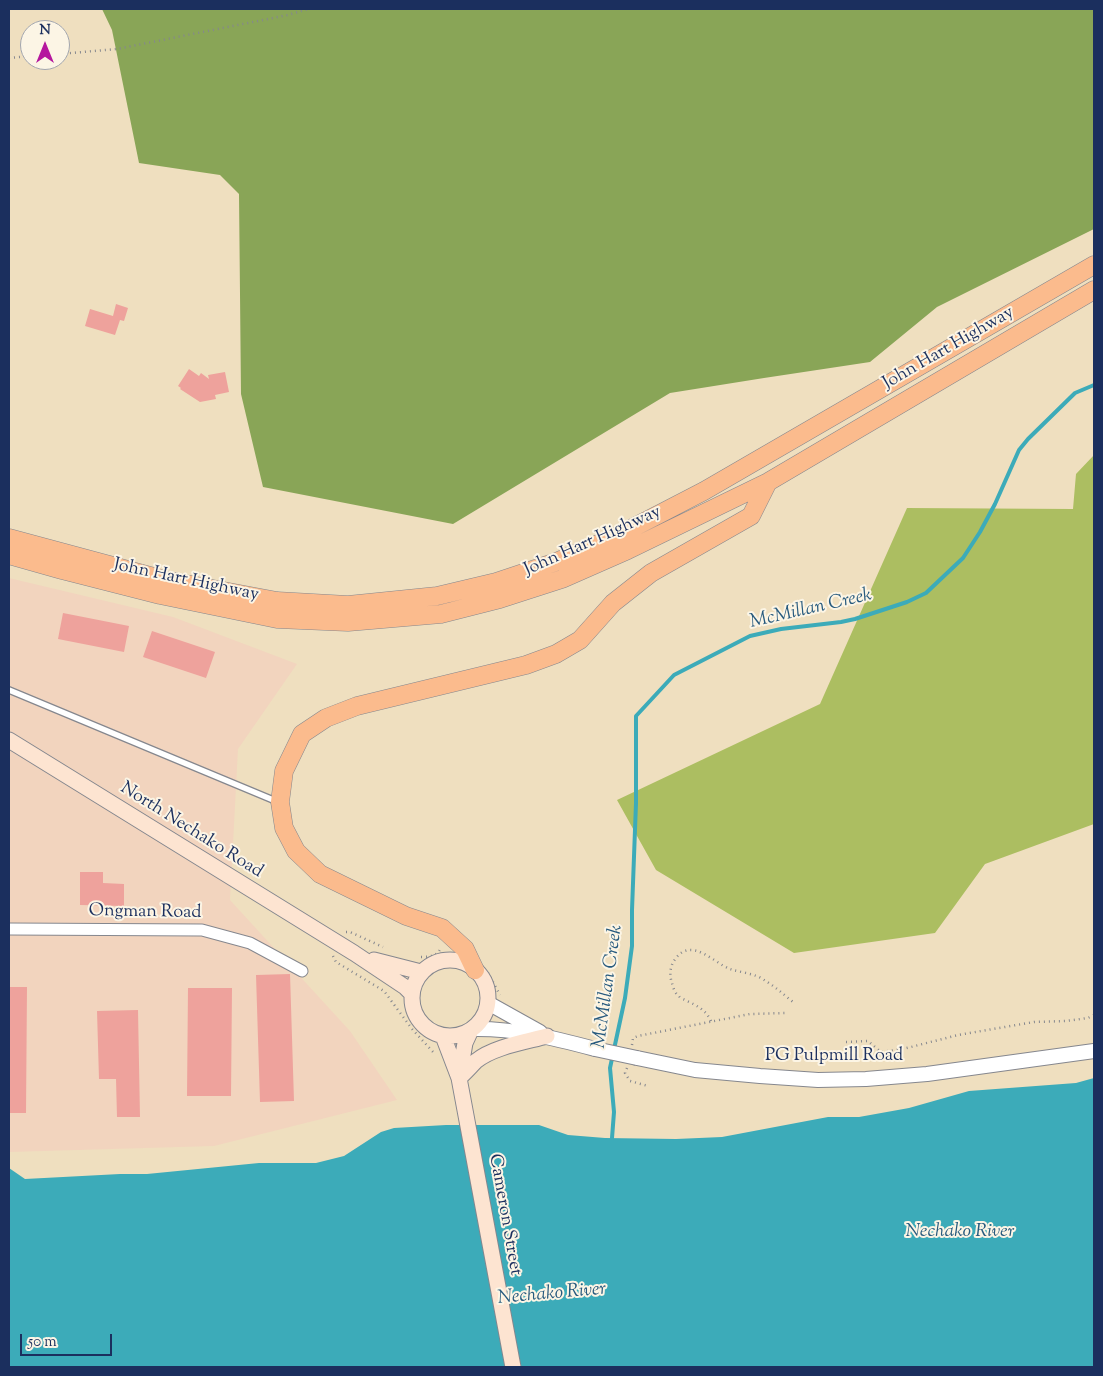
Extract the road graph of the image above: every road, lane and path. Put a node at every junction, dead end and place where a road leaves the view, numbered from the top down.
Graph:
1 (308, 9) edge
2 (70, 53) edge
3 (1094, 265) edge
4 (1094, 290) edge
5 (768, 482) junction
6 (9, 538) edge
7 (9, 555) edge
8 (9, 690) edge
9 (9, 740) edge
10 (280, 802) junction
11 (442, 928) junction
12 (9, 929) edge
13 (342, 932) dead end
14 (389, 950) dead end
15 (302, 971) dead end
16 (481, 971) junction
17 (352, 972) dead end
18 (421, 972) junction
19 (396, 973) junction
20 (412, 994) junction
21 (505, 1000) dead end
22 (488, 1002) junction
23 (793, 1002) dead end
24 (787, 1014) dead end
25 (1094, 1015) edge
26 (711, 1021) junction
27 (471, 1030) junction
28 (443, 1036) junction
29 (547, 1036) junction
30 (846, 1042) dead end
31 (1094, 1051) edge
32 (632, 1056) junction
33 (459, 1078) junction
34 (648, 1086) dead end
35 (513, 1367) edge

1 - 2 path
3 - 6 highway, John Hart Highway
4 - 5 highway, John Hart Highway
5 - 7 highway, John Hart Highway
5 - 10 highway
8 - 10 lane
9 - 19 main road, North Nechako Road
10 - 11 highway
11 - 16 highway
11 - 19 path
12 - 15 street, Ongman Road
13 - 14 path
16 - 18 main road
16 - 21 path
16 - 22 main road
17 - 19 path
18 - 19 main road, North Nechako Road
18 - 20 main road
19 - 20 main road, North Nechako Road
20 - 28 main road
22 - 27 main road
22 - 29 street
23 - 26 path
24 - 26 path
25 - 30 path
26 - 32 path
27 - 28 main road
27 - 29 street
27 - 33 main road
28 - 33 main road
29 - 32 street, PG Pulpmill Road, bridge
29 - 33 main road
31 - 32 street, PG Pulpmill Road
32 - 34 path
33 - 35 main road, Cameron Street

